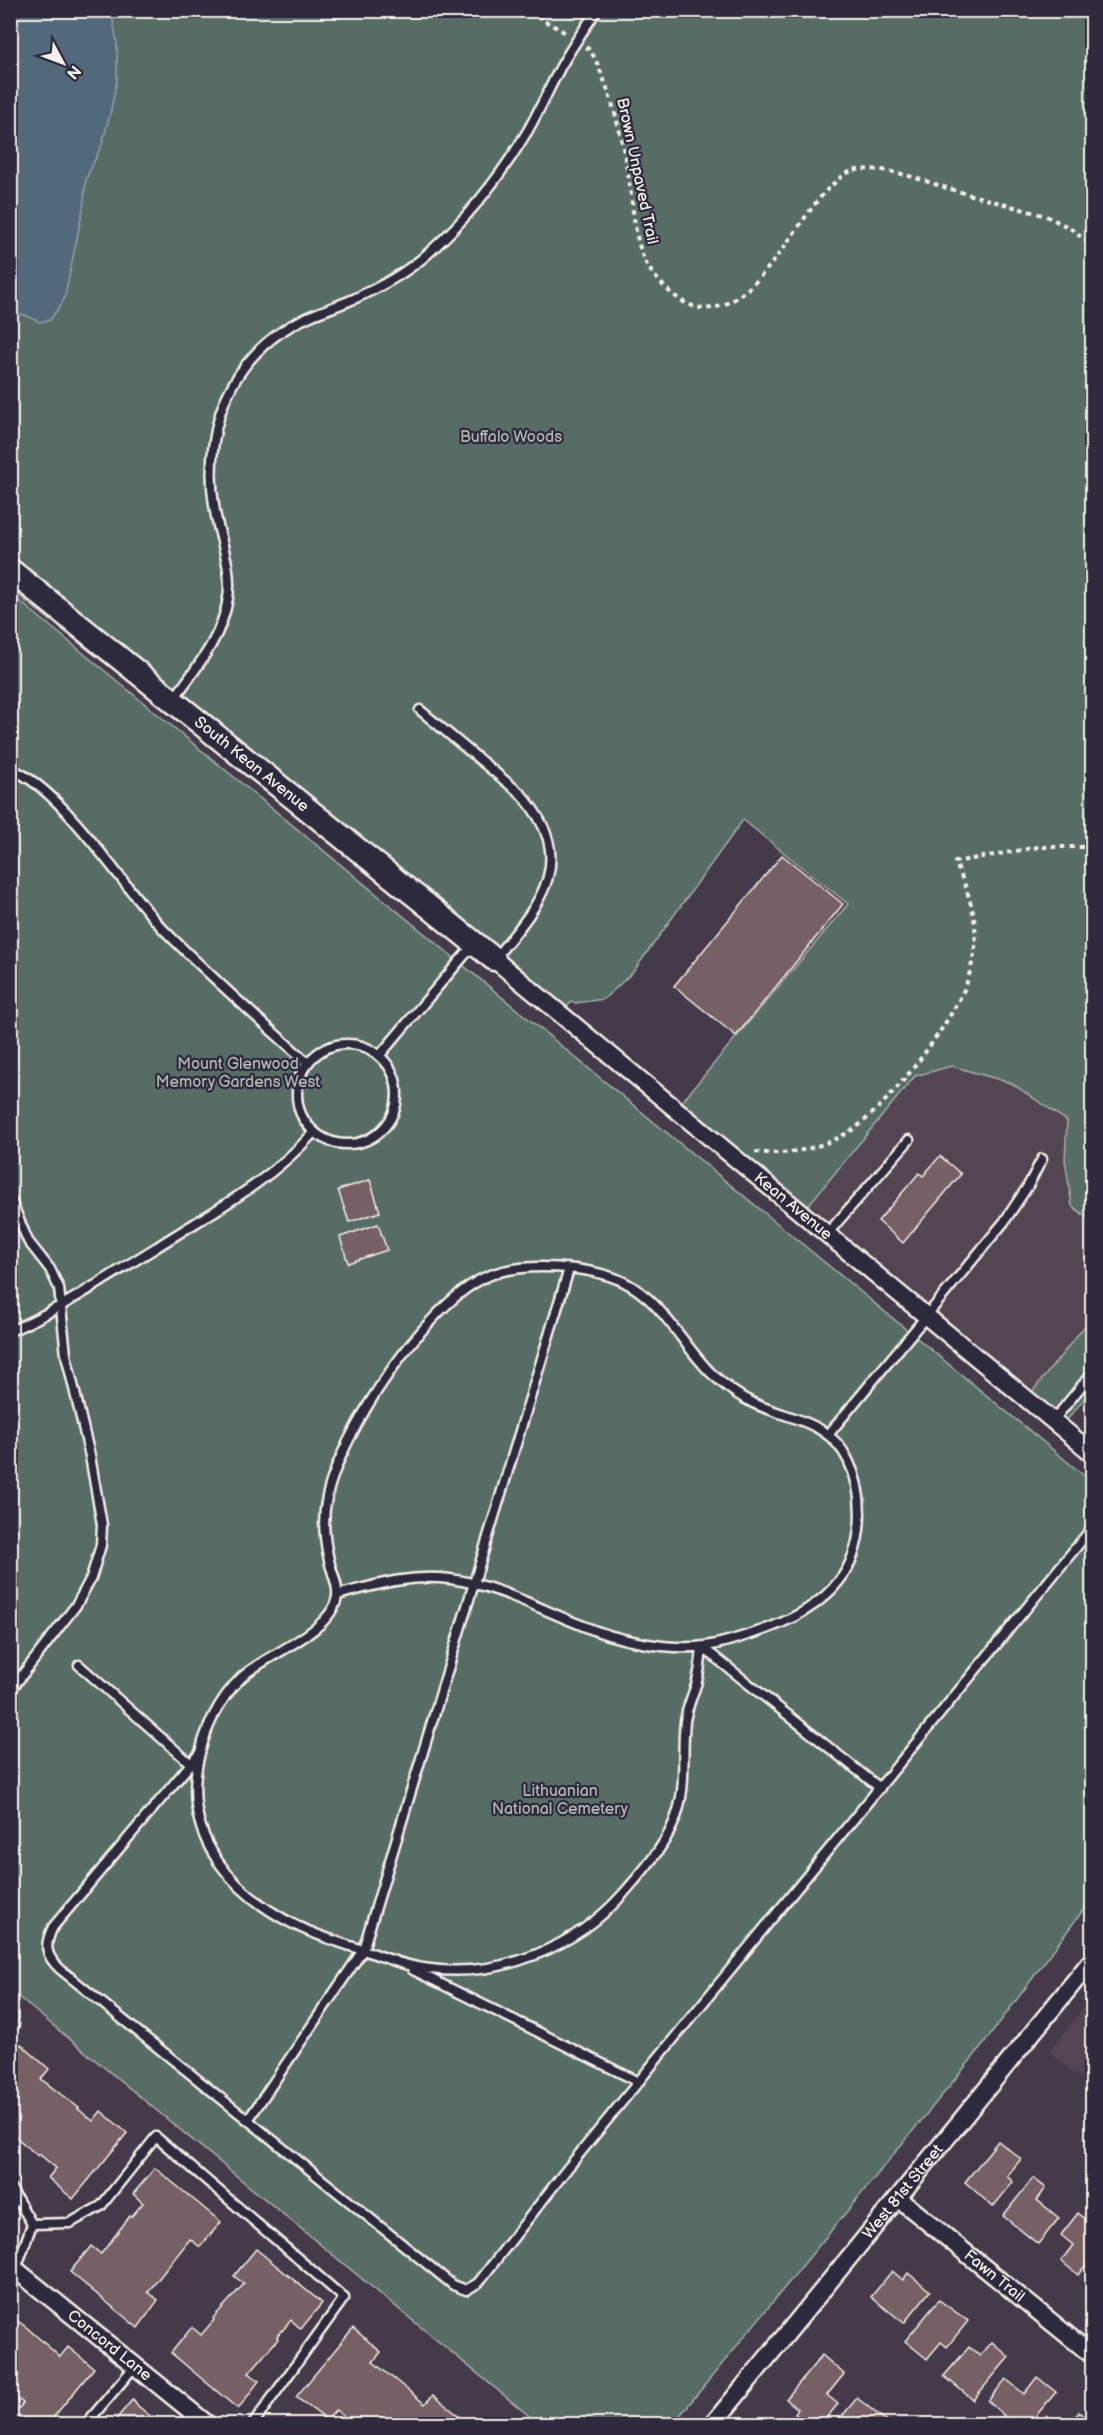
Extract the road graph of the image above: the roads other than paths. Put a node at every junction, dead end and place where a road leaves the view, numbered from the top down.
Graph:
1 (597, 10) edge
2 (10, 570) edge
3 (172, 700) junction
4 (420, 710) dead end
5 (10, 769) edge
6 (474, 944) junction
7 (494, 959) junction
8 (380, 1055) junction
9 (308, 1063) junction
10 (314, 1132) junction
11 (909, 1140) dead end
12 (1042, 1159) dead end
13 (10, 1198) edge
14 (826, 1234) junction
15 (569, 1269) junction
16 (61, 1305) junction
17 (927, 1317) junction
18 (10, 1330) edge
19 (1092, 1373) edge
20 (1053, 1421) junction
21 (828, 1435) junction
22 (1092, 1453) edge
23 (1092, 1528) edge
24 (473, 1582) junction
25 (337, 1594) junction
26 (702, 1647) junction
27 (79, 1665) dead end
28 (10, 1691) edge
29 (200, 1754) junction
30 (191, 1764) junction
31 (880, 1788) junction
32 (363, 1950) junction
33 (1092, 1960) edge
34 (402, 1965) junction
35 (639, 2082) junction
36 (248, 2120) junction
37 (10, 2187) edge
38 (898, 2198) junction
39 (32, 2224) junction
40 (13, 2267) edge
41 (1092, 2355) edge
42 (135, 2366) junction
43 (718, 2423) edge
44 (86, 2424) edge
45 (207, 2424) edge
46 (253, 2424) edge

1 - 3 lane
2 - 3 street, South Kean Avenue
3 - 6 street, South Kean Avenue
4 - 7 lane
5 - 9 lane
6 - 7 street, South Kean Avenue
6 - 8 lane
7 - 14 street, Kean Avenue
8 - 9 lane
8 - 10 lane
9 - 10 lane
10 - 16 lane
11 - 14 lane
12 - 17 lane
13 - 16 lane
14 - 17 street, Kean Avenue
15 - 21 lane
15 - 24 lane
15 - 25 lane
16 - 18 lane
16 - 28 lane
17 - 20 street, Kean Avenue
17 - 21 lane
19 - 20 lane
20 - 22 street, Kean Avenue
21 - 26 lane
23 - 31 lane
24 - 25 lane
24 - 26 lane
24 - 32 lane
25 - 29 lane
26 - 31 lane
26 - 34 lane
27 - 30 lane
29 - 30 lane
29 - 32 lane
30 - 36 lane
31 - 35 lane
32 - 34 lane
32 - 36 lane
33 - 38 street, West 81st Street
34 - 35 lane
35 - 36 lane
37 - 39 lane
38 - 41 street, Fawn Trail
38 - 43 street, West 81st Street
39 - 40 lane
39 - 46 lane
40 - 42 street, Concord Lane
42 - 44 lane
42 - 45 street, Concord Lane

